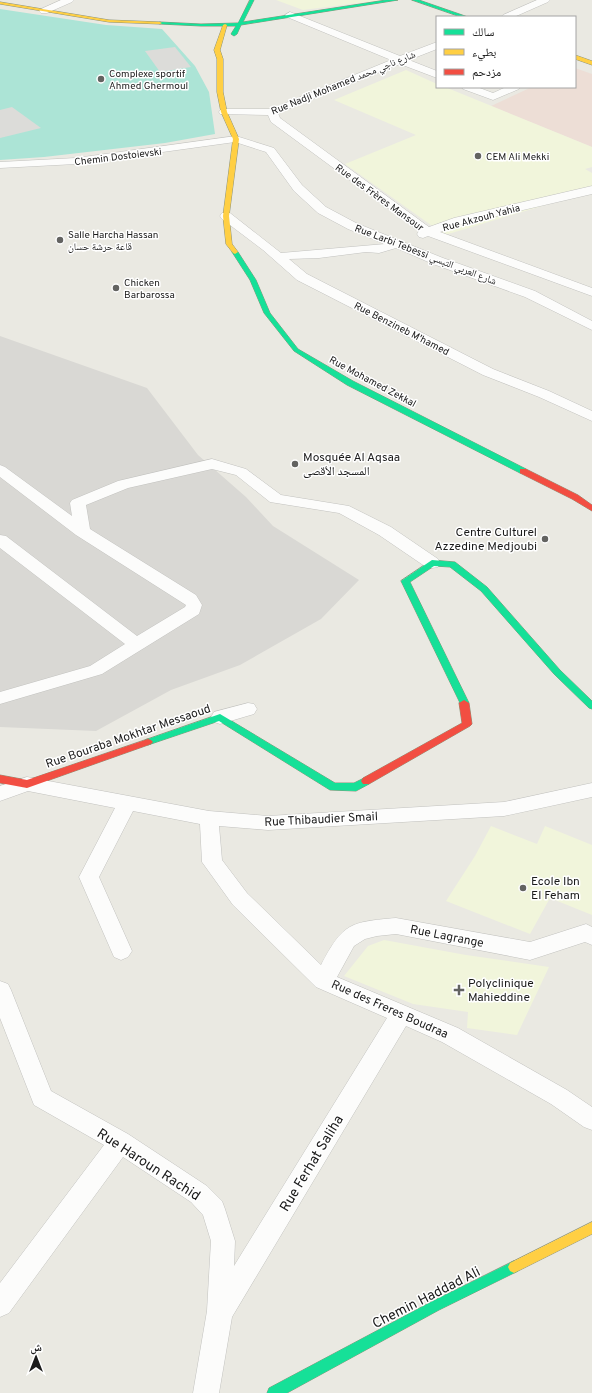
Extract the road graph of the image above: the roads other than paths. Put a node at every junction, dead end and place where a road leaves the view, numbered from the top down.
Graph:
1 (69, 0) edge
2 (252, 0) edge
3 (396, 0) edge
4 (414, 0) edge
5 (545, 0) edge
6 (0, 3) edge
7 (44, 11) junction
8 (290, 15) junction
9 (463, 16) edge
10 (508, 16) edge
11 (238, 24) junction
12 (177, 25) junction
13 (225, 25) junction
14 (217, 45) junction
15 (436, 45) edge
16 (220, 59) junction
17 (577, 59) edge
18 (398, 60) junction
19 (592, 63) edge
20 (436, 75) edge
21 (470, 88) edge
22 (513, 88) edge
23 (224, 112) junction
24 (272, 112) junction
25 (236, 139) junction
26 (0, 165) edge
27 (592, 190) edge
28 (571, 194) junction
29 (592, 204) edge
30 (226, 216) junction
31 (428, 232) junction
32 (399, 244) junction
33 (277, 257) junction
34 (592, 291) edge
35 (592, 326) edge
36 (592, 418) edge
37 (0, 470) edge
38 (592, 509) edge
39 (82, 531) junction
40 (0, 540) edge
41 (432, 563) junction
42 (137, 645) junction
43 (0, 698) edge
44 (592, 706) edge
45 (248, 709) dead end
46 (220, 717) junction
47 (0, 779) edge
48 (27, 784) junction
49 (592, 790) edge
50 (0, 794) edge
51 (127, 803) junction
52 (209, 818) junction
53 (592, 936) edge
54 (120, 952) dead end
55 (324, 981) junction
56 (0, 990) edge
57 (400, 1015) junction
58 (592, 1120) edge
59 (120, 1142) junction
60 (592, 1228) edge
61 (0, 1304) edge
62 (220, 1311) junction
63 (206, 1393) edge
64 (274, 1393) edge

1 - 7 street
2 - 11 street
3 - 8 street
4 - 9 street
5 - 10 street
6 - 7 street
7 - 12 street
8 - 11 street
8 - 18 street
11 - 13 street
11 - 16 street
12 - 13 street
12 - 14 street
13 - 14 street
14 - 16 street
15 - 18 street, Rue Nadji Mohamed شارع ناجي محمد
16 - 23 street
17 - 19 street
18 - 20 street
18 - 24 street, Rue Nadji Mohamed شارع ناجي محمد
21 - 22 street
23 - 24 street, Rue Nadji Mohamed شارع ناجي محمد
23 - 25 street
24 - 31 street, Rue des Frères Mansour
25 - 26 street, Chemin Dostoievski
25 - 30 street, Rue Mohamed Zekkal
25 - 32 street, Rue Larbi Tebessi شارع العربي التبسي
27 - 28 street, Rue Akzouh Yahia
28 - 29 street
28 - 31 street, Rue Akzouh Yahia
30 - 33 street, Rue Benzineb M'hamed
30 - 38 street, Rue Mohamed Zekkal
31 - 32 street, Rue Akzouh Yahia
31 - 34 street, Rue des Frères Mansour
32 - 33 street, Rue Akzouh Yahia
32 - 35 street, Rue Larbi Tebessi شارع العربي التبسي
33 - 36 street, Rue Benzineb M'hamed
37 - 39 street
39 - 41 street
39 - 42 street
40 - 42 street
41 - 44 street
41 - 46 street, Rue Bouraba Mokhtar Messaoud
42 - 43 street
45 - 46 street
46 - 48 street, Rue Bouraba Mokhtar Messaoud
47 - 48 street, Rue Bouraba Mokhtar Messaoud
48 - 50 street
48 - 51 street, Rue Thibaudier Smail
49 - 52 street, Rue Thibaudier Smail
51 - 52 street, Rue Thibaudier Smail
51 - 54 street
52 - 55 street, Rue des Freres Boudraa
53 - 55 street, Rue Lagrange
55 - 57 street, Rue des Freres Boudraa
56 - 59 street, Rue Haroun Rachid
57 - 58 street, Rue des Freres Boudraa
57 - 62 street, Rue Ferhat Saliha
59 - 61 street
59 - 62 street, Rue Haroun Rachid
60 - 64 street, Chemin Haddad Ali
62 - 63 street, Rue Haroun Rachid

